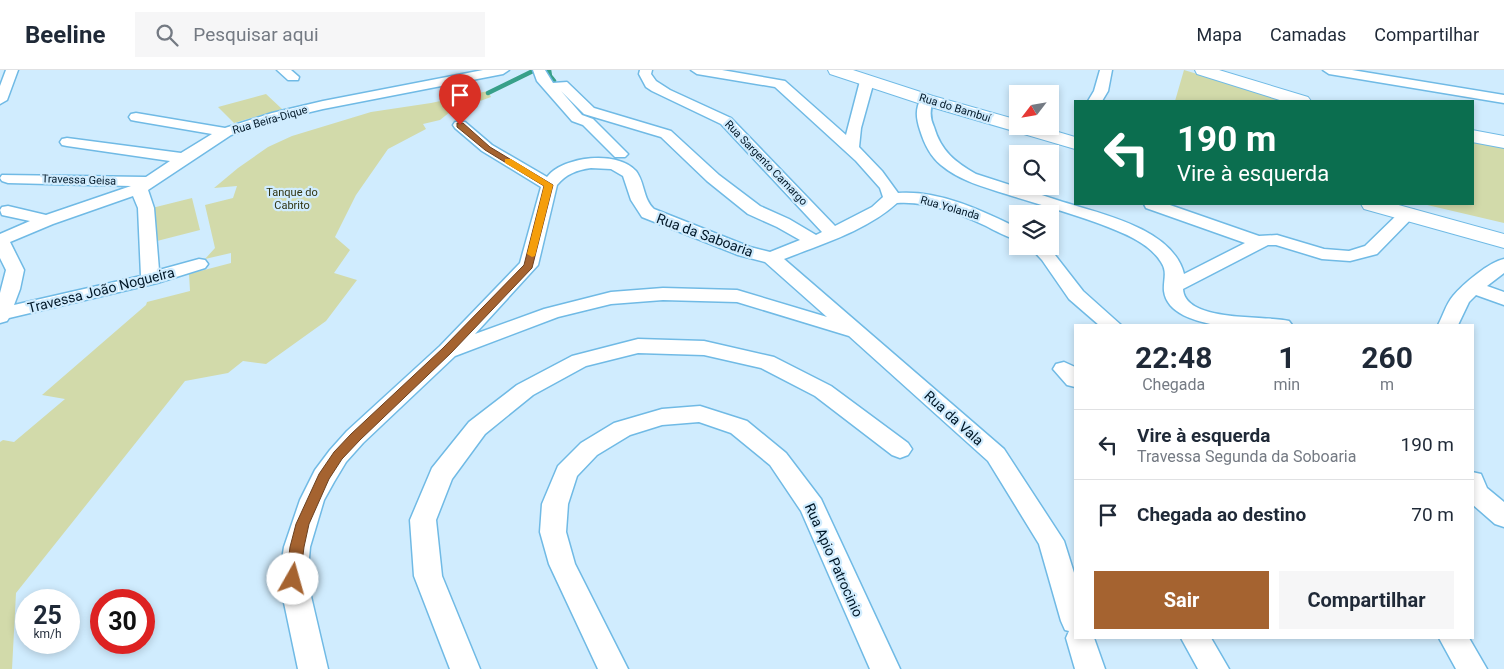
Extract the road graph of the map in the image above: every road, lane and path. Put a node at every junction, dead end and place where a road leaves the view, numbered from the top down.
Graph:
1 (12, 70) edge
2 (434, 70) edge
3 (503, 70) edge
4 (646, 70) edge
5 (697, 70) edge
6 (836, 70) edge
7 (1106, 70) edge
8 (1203, 70) edge
9 (1329, 70) edge
10 (539, 71) edge
11 (867, 81) junction
12 (448, 82) junction
13 (555, 87) junction
14 (1504, 99) edge
15 (0, 100) edge
16 (927, 100) junction
17 (1096, 100) edge
18 (1298, 100) edge
19 (136, 118) dead end
20 (460, 125) dead end
21 (226, 132) junction
22 (1474, 136) edge
23 (67, 142) dead end
24 (1074, 142) edge
25 (1504, 142) edge
26 (852, 147) junction
27 (620, 154) dead end
28 (184, 158) junction
29 (8, 178) dead end
30 (549, 185) junction
31 (145, 186) junction
32 (892, 198) junction
33 (1155, 205) edge
34 (1376, 205) edge
35 (8, 211) dead end
36 (1408, 214) junction
37 (47, 220) junction
38 (1009, 230) edge
39 (833, 234) junction
40 (0, 240) edge
41 (814, 241) junction
42 (1504, 241) edge
43 (1258, 242) junction
44 (1047, 255) edge
45 (771, 258) junction
46 (199, 264) dead end
47 (1504, 264) edge
48 (150, 279) junction
49 (1174, 286) junction
50 (1473, 287) junction
51 (1504, 299) edge
52 (1, 315) edge
53 (1111, 324) edge
54 (1265, 324) edge
55 (1448, 324) edge
56 (858, 333) junction
57 (447, 351) junction
58 (900, 449) dead end
59 (1474, 485) edge
60 (1504, 517) edge
61 (1074, 618) edge
62 (1080, 639) edge
63 (1196, 639) edge
64 (1454, 639) edge
65 (313, 669) edge
66 (465, 669) edge
67 (613, 669) edge
68 (885, 669) edge
69 (1090, 669) edge
70 (1214, 669) edge
71 (1472, 669) edge

1 - 15 street
2 - 12 street
3 - 12 street, Rua Beira-Dique
4 - 39 street, Rua Sargento Camargo
5 - 26 street
6 - 11 main road, Rua do Bambuí
7 - 17 street
8 - 18 main road
9 - 14 street
10 - 13 street
11 - 16 main road, Rua do Bambuí
11 - 26 street
12 - 21 street, Rua Beira-Dique
13 - 27 street
13 - 41 street
16 - 24 main road, Rua do Bambuí
16 - 49 street
19 - 21 street
20 - 30 street
21 - 28 street, Rua Beira-Dique
22 - 25 main road
23 - 28 street
26 - 32 street
28 - 31 street, Rua Beira-Dique
29 - 31 street, Travessa Geisa
30 - 45 street, Rua da Saboaria
30 - 57 street
31 - 37 street, Rua Beira-Dique
31 - 48 street
32 - 38 street, Rua Yolanda
32 - 39 street, Rua da Saboaria
33 - 43 street
34 - 36 main road
35 - 37 street
36 - 42 main road
36 - 43 street
37 - 40 street, Rua Beira-Dique
39 - 41 street, Rua da Saboaria
40 - 52 street
41 - 45 street, Rua da Saboaria
43 - 49 street
44 - 53 street
45 - 56 street, Rua da Vala
46 - 48 street, Travessa João Nogueira
47 - 50 street
48 - 52 street, Travessa João Nogueira
49 - 54 street
50 - 51 street
50 - 55 street
56 - 57 street
56 - 61 street, Rua da Vala
57 - 65 street
58 - 66 street
59 - 60 street
62 - 69 street
63 - 70 street
64 - 71 street
67 - 68 street, Rua Apio Patrocinio

